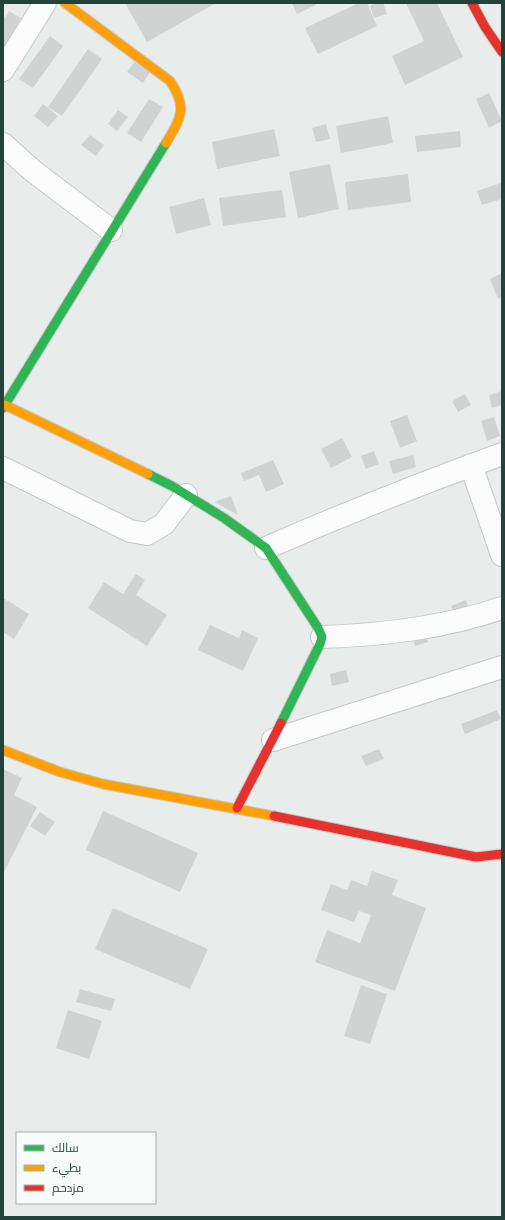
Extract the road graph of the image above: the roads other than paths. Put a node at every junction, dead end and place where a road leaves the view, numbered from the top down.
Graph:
1 (45, 3) edge
2 (65, 3) edge
3 (472, 3) edge
4 (502, 52) edge
5 (3, 70) edge
6 (3, 144) edge
7 (111, 230) junction
8 (4, 407) edge
9 (502, 454) edge
10 (471, 465) junction
11 (3, 468) edge
12 (186, 495) junction
13 (266, 548) junction
14 (502, 555) edge
15 (502, 608) edge
16 (322, 637) junction
17 (502, 667) edge
18 (273, 740) junction
19 (3, 750) edge
20 (238, 808) junction
21 (502, 854) edge

1 - 5 street
2 - 7 street
3 - 4 street
6 - 7 street
7 - 8 street
8 - 12 street
9 - 10 street
10 - 13 street
10 - 14 street
11 - 12 street
12 - 13 street
13 - 16 street
15 - 16 street
16 - 18 street
17 - 18 street
18 - 20 street
19 - 20 street
20 - 21 street

